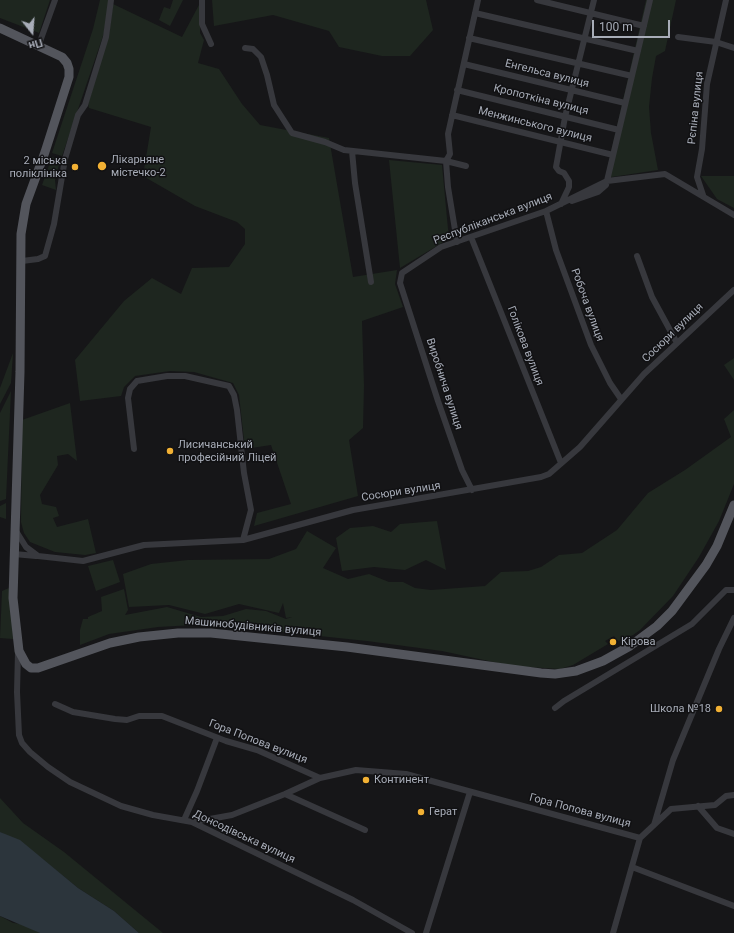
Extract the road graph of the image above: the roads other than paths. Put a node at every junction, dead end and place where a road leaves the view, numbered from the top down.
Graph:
1 (55, 0) edge
2 (111, 0) edge
3 (202, 0) edge
4 (478, 0) edge
5 (537, 0) edge
6 (594, 0) edge
7 (648, 0) edge
8 (726, 0) edge
9 (475, 13) junction
10 (591, 13) junction
11 (644, 26) junction
12 (0, 28) edge
13 (678, 37) dead end
14 (469, 38) junction
15 (584, 38) junction
16 (716, 42) junction
17 (211, 44) dead end
18 (38, 46) junction
19 (245, 48) dead end
20 (734, 48) edge
21 (638, 52) junction
22 (464, 64) junction
23 (578, 64) junction
24 (632, 76) junction
25 (457, 90) junction
26 (572, 91) junction
27 (625, 103) junction
28 (452, 115) junction
29 (565, 117) junction
30 (619, 130) junction
31 (560, 141) junction
32 (352, 151) junction
33 (613, 155) junction
34 (446, 161) junction
35 (466, 166) dead end
36 (607, 181) junction
37 (703, 195) junction
38 (561, 204) junction
39 (546, 212) junction
40 (734, 215) edge
41 (471, 237) junction
42 (457, 242) junction
43 (637, 256) dead end
44 (22, 261) junction
45 (370, 282) dead end
46 (400, 283) joint
47 (734, 290) edge
48 (677, 343) junction
49 (621, 400) junction
50 (134, 449) dead end
51 (561, 464) junction
52 (472, 490) junction
53 (734, 505) edge
54 (15, 528) junction
55 (243, 540) junction
56 (14, 554) junction
57 (38, 556) junction
58 (734, 590) edge
59 (734, 618) edge
60 (18, 651) junction
61 (55, 704) dead end
62 (555, 708) dead end
63 (217, 738) junction
64 (320, 778) junction
65 (470, 792) junction
66 (285, 794) junction
67 (734, 795) edge
68 (698, 806) junction
69 (184, 820) junction
70 (192, 822) junction
71 (654, 825) junction
72 (365, 830) dead end
73 (734, 834) edge
74 (640, 838) junction
75 (632, 867) junction
76 (734, 906) edge
77 (412, 933) edge
78 (426, 933) edge
79 (613, 933) edge

1 - 18 street
2 - 44 street
3 - 17 street
4 - 9 street
5 - 10 street
6 - 10 street
7 - 11 street
8 - 16 street, Рєпіна вулиця
9 - 14 street
9 - 15 street
10 - 11 street
10 - 15 street
11 - 21 street
12 - 18 main road
13 - 16 street
14 - 22 street
14 - 23 street
15 - 21 street
15 - 23 street
16 - 20 street
16 - 37 street, Рєпіна вулиця
18 - 44 main road
19 - 32 street
21 - 24 street
22 - 25 street
22 - 26 street, Енгельса вулиця
23 - 24 street
23 - 26 street
24 - 27 street
25 - 28 street
25 - 29 street, Кропоткіна вулиця
26 - 27 street, Енгельса вулиця
26 - 29 street
27 - 30 street
28 - 31 street, Менжинського вулиця
28 - 34 street
29 - 30 street, Кропоткіна вулиця
29 - 31 street
30 - 33 street
31 - 33 street, Менжинського вулиця
31 - 38 street
32 - 34 street
32 - 45 street
33 - 36 street
34 - 35 street
34 - 42 street
36 - 37 street, Республіканська вулиця
36 - 38 street, Республіканська вулиця
37 - 40 street, Республіканська вулиця
38 - 39 street, Республіканська вулиця
39 - 41 street, Республіканська вулиця
39 - 49 street, Робоча вулиця
41 - 42 street, Республіканська вулиця
41 - 51 street, Голікова вулиця
42 - 46 street, Республіканська вулиця
43 - 48 street
44 - 54 main road
46 - 52 street, Виробнича вулиця
47 - 48 street, Сосюри вулиця
48 - 49 street, Сосюри вулиця
49 - 51 street, Сосюри вулиця
50 - 55 street
51 - 52 street, Сосюри вулиця
52 - 55 street, Сосюри вулиця
53 - 60 main road, Машинобудівників вулиця
54 - 56 main road
54 - 57 street
55 - 57 street, Сосюри вулиця
56 - 57 street, Сосюри вулиця
56 - 60 main road
58 - 62 street
59 - 71 street
60 - 69 street, Донсодівська вулиця
61 - 63 street, Гора Попова вулиця
63 - 64 street, Гора Попова вулиця
63 - 69 street
64 - 65 street, Гора Попова вулиця
64 - 66 street
65 - 74 street, Гора Попова вулиця
65 - 78 street
66 - 70 street
66 - 72 street
67 - 68 street
68 - 71 street
68 - 73 street
69 - 70 street, Донсодівська вулиця
70 - 77 street, Донсодівська вулиця
71 - 74 street
74 - 75 street
75 - 76 street
75 - 79 street

